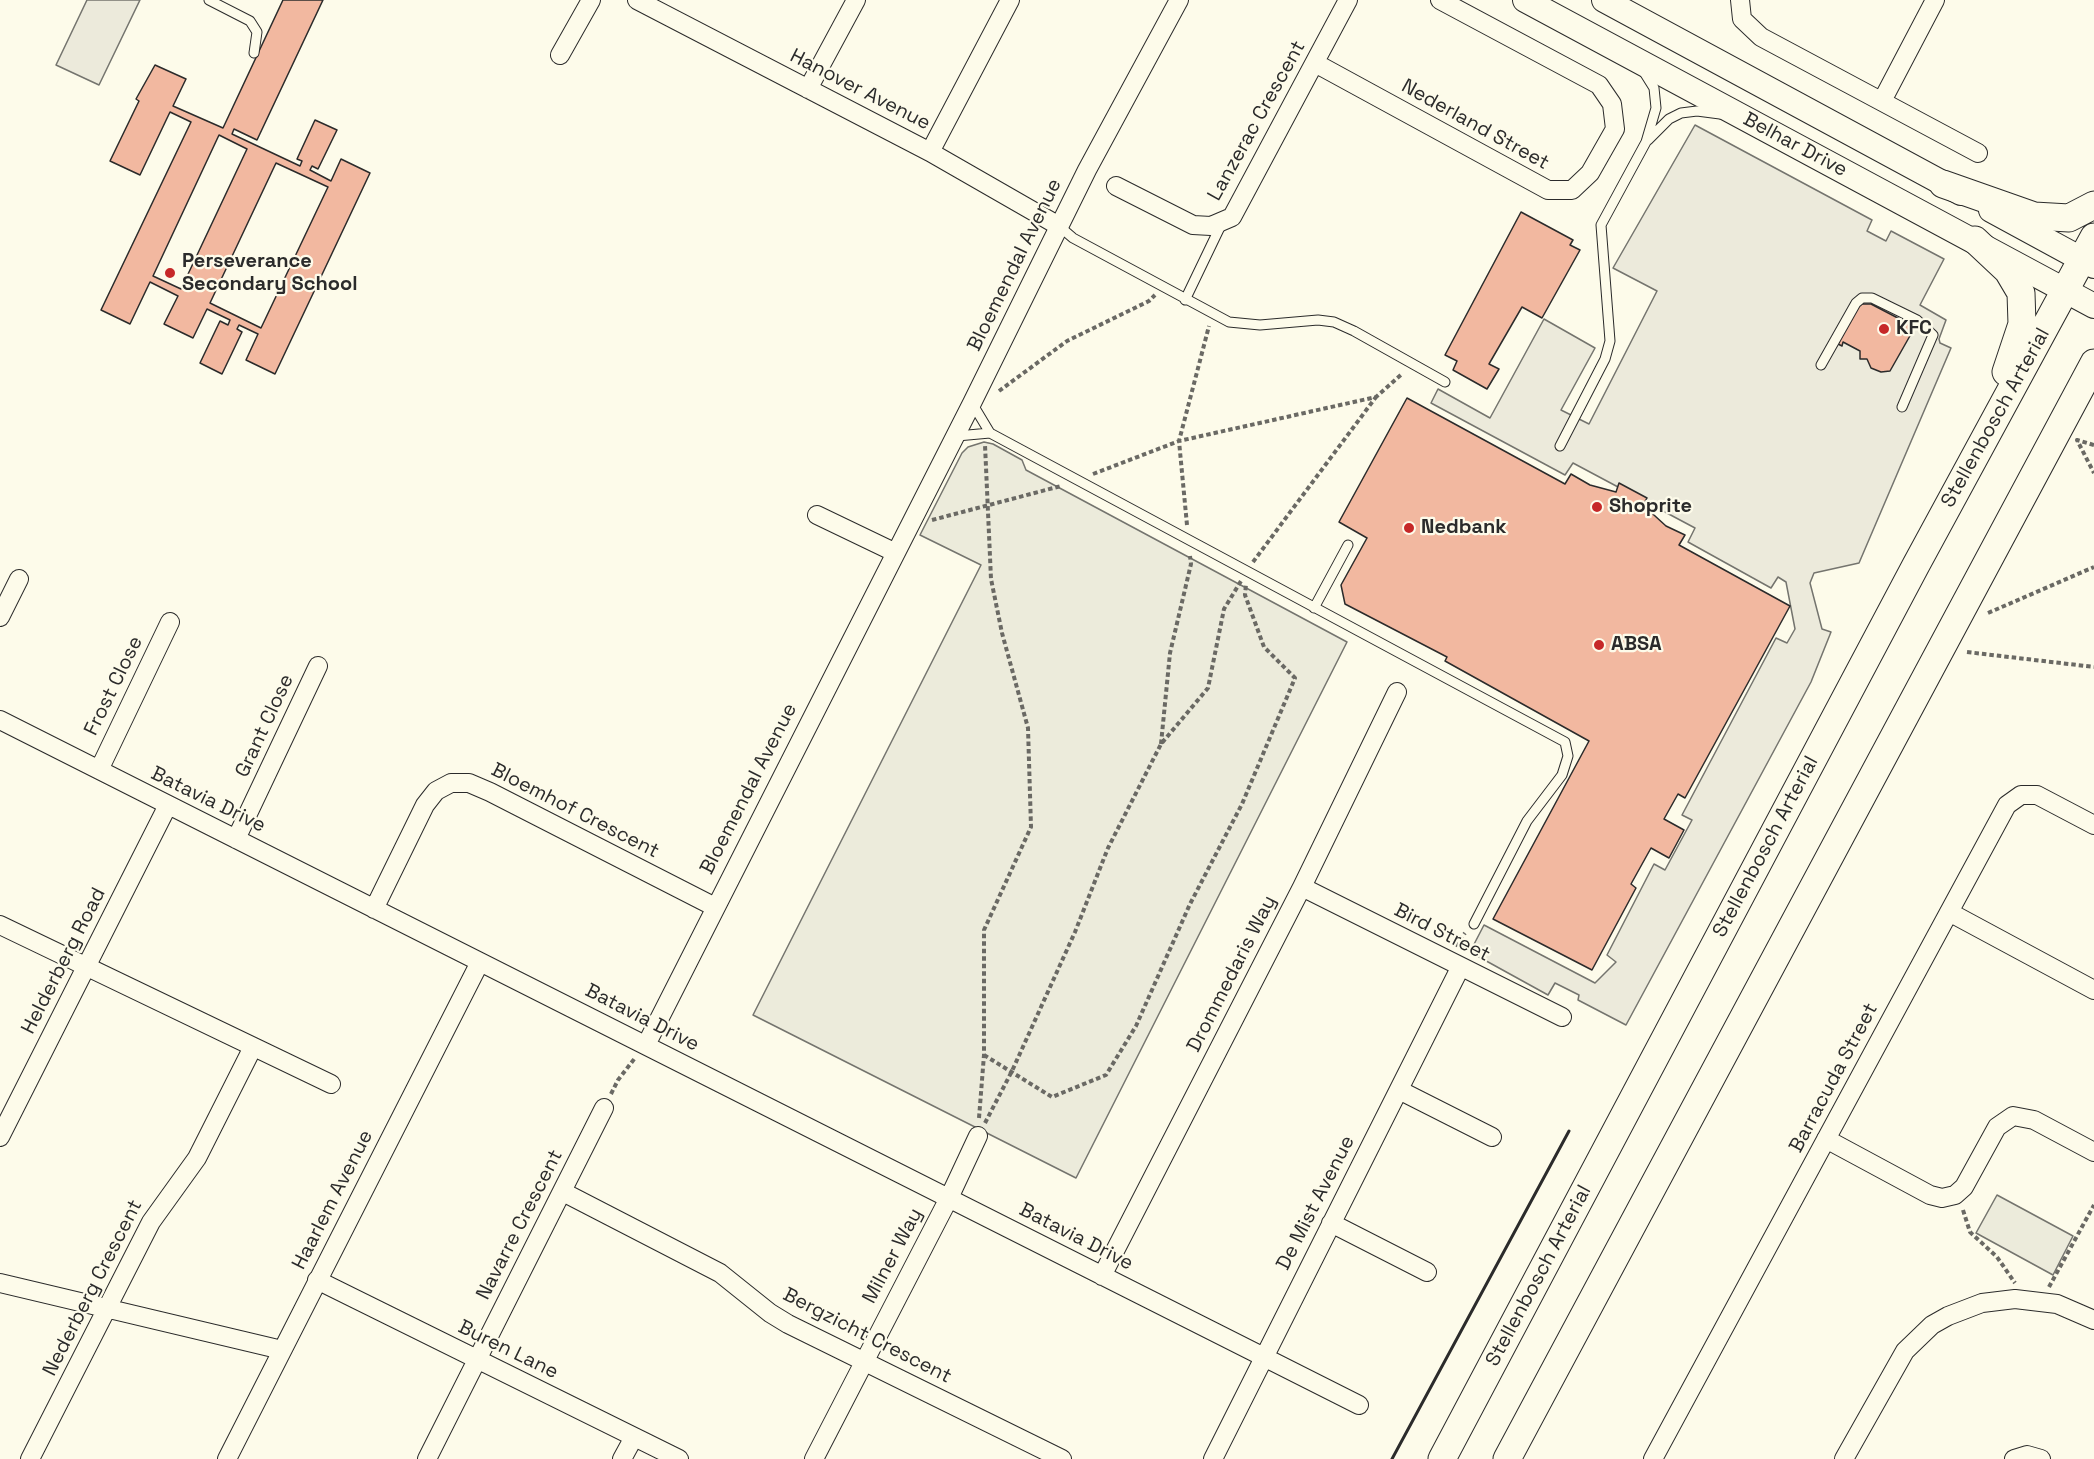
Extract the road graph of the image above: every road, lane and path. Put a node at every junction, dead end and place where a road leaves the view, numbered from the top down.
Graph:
1 (208, 0) edge
2 (591, 0) edge
3 (637, 0) edge
4 (856, 0) edge
5 (1010, 0) edge
6 (1179, 0) edge
7 (1348, 0) edge
8 (1440, 0) edge
9 (1525, 0) edge
10 (1604, 0) edge
11 (1740, 0) edge
12 (1935, 0) edge
13 (1620, 50) junction
14 (254, 53) dead end
15 (560, 55) dead end
16 (1315, 63) junction
17 (808, 89) junction
18 (1882, 101) junction
19 (1740, 116) junction
20 (1646, 142) junction
21 (930, 152) junction
22 (1978, 153) dead end
23 (1943, 184) junction
24 (1116, 186) dead end
25 (2094, 205) edge
26 (1222, 223) junction
27 (1059, 226) junction
28 (1975, 240) junction
29 (2090, 254) edge
30 (1162, 287) junction
31 (2065, 291) junction
32 (1185, 300) junction
33 (2094, 306) edge
34 (2094, 363) edge
35 (1413, 364) junction
36 (1821, 365) dead end
37 (1445, 382) dead end
38 (2094, 385) edge
39 (1376, 397) junction
40 (972, 403) junction
41 (1902, 407) dead end
42 (2065, 414) junction
43 (980, 419) junction
44 (990, 433) junction
45 (954, 436) junction
46 (2094, 445) edge
47 (1560, 446) dead end
48 (1979, 450) junction
49 (2094, 473) edge
50 (1079, 482) junction
51 (986, 504) junction
52 (817, 515) dead end
53 (913, 516) junction
54 (1348, 545) dead end
55 (894, 552) junction
56 (2094, 567) edge
57 (1246, 572) junction
58 (19, 579) dead end
59 (1314, 608) junction
60 (1988, 613) dead end
61 (0, 617) edge
62 (170, 622) dead end
63 (1967, 652) dead end
64 (318, 666) dead end
65 (2094, 667) edge
66 (1397, 692) dead end
67 (0, 720) edge
68 (99, 770) junction
69 (168, 805) junction
70 (2094, 825) edge
71 (236, 839) junction
72 (1302, 887) junction
73 (715, 907) junction
74 (374, 909) junction
75 (1949, 912) junction
76 (1474, 924) joint
77 (0, 925) edge
78 (480, 962) junction
79 (1453, 964) junction
80 (86, 969) junction
81 (2094, 990) edge
82 (1562, 1017) dead end
83 (646, 1046) junction
84 (253, 1047) junction
85 (984, 1055) junction
86 (1012, 1071) junction
87 (331, 1084) dead end
88 (1399, 1090) junction
89 (604, 1108) joint
90 (3, 1124) edge
91 (978, 1137) junction
92 (1492, 1137) dead end
93 (1826, 1138) junction
94 (2094, 1152) edge
95 (563, 1192) junction
96 (1955, 1195) junction
97 (949, 1198) junction
98 (2094, 1205) edge
99 (1331, 1223) junction
100 (1427, 1272) dead end
101 (1102, 1276) junction
102 (317, 1280) junction
103 (0, 1283) edge
104 (2015, 1299) junction
105 (2042, 1301) junction
106 (106, 1308) junction
107 (2094, 1320) edge
108 (282, 1350) junction
109 (1264, 1357) junction
110 (477, 1360) junction
111 (864, 1360) junction
112 (1359, 1406) dead end
113 (634, 1437) junction
114 (1026, 1451) edge
115 (30, 1459) edge
116 (227, 1459) edge
117 (427, 1459) edge
118 (622, 1459) edge
119 (679, 1459) edge
120 (814, 1459) edge
121 (1062, 1459) edge
122 (1212, 1459) edge
123 (1442, 1459) edge
124 (1507, 1459) edge
125 (1653, 1459) edge
126 (1844, 1459) edge
127 (2014, 1459) edge
128 (2041, 1459) edge

1 - 14 lane
2 - 15 street
3 - 17 street, Hanover Avenue
4 - 17 street
5 - 21 street
6 - 27 street, Bloemendal Avenue
7 - 16 street, Lanzerac Crescent
8 - 16 street, Nederland Street
9 - 13 main road, Belhar Drive
10 - 23 main road, Belhar Drive
11 - 18 street
12 - 18 street
13 - 19 main road, Belhar Drive
13 - 20 lane
16 - 26 street, Lanzerac Crescent
17 - 21 street, Hanover Avenue
18 - 22 street
19 - 20 lane
19 - 28 main road, Belhar Drive
20 - 47 lane
21 - 27 street, Hanover Avenue
23 - 25 main road
23 - 29 main road, Belhar Drive
24 - 26 street, Lanzerac Crescent
26 - 32 lane
27 - 30 lane
27 - 40 street, Bloemendal Avenue
28 - 31 main road, Belhar Drive
28 - 48 main road
29 - 31 main road, Stellenbosch Arterial
30 - 32 lane
30 - 43 path
31 - 33 main road, Belhar Drive
31 - 48 main road, Stellenbosch Arterial
32 - 35 lane
34 - 42 main road
35 - 37 lane
35 - 39 path
36 - 41 lane
38 - 42 main road
39 - 50 path
39 - 57 path
40 - 43 lane
40 - 45 street, Bloemendal Avenue
42 - 124 main road
43 - 44 lane
44 - 45 lane
44 - 50 lane
44 - 51 path
45 - 53 street, Bloemendal Avenue
46 - 49 path
48 - 123 main road, Stellenbosch Arterial
50 - 51 path
50 - 57 lane
51 - 53 path
51 - 85 path
52 - 55 street
53 - 55 street, Bloemendal Avenue
54 - 59 lane
55 - 73 street, Bloemendal Avenue
56 - 60 path
57 - 59 lane
57 - 86 path
57 - 86 path
58 - 61 street
59 - 76 lane
62 - 68 street, Frost Close
63 - 65 path
64 - 71 street, Grant Close
66 - 72 street, Drommedaris Way
67 - 68 street, Batavia Drive
68 - 69 street, Batavia Drive
69 - 71 street, Batavia Drive
69 - 80 street, Helderberg Road
70 - 75 street, Barracuda Street
71 - 74 street, Batavia Drive
72 - 79 street, Bird Street
72 - 101 street, Drommedaris Way
73 - 74 street, Bloemhof Crescent
73 - 83 street, Bloemendal Avenue
74 - 78 street, Batavia Drive
75 - 81 street
75 - 93 street, Barracuda Street
76 - 79 path
77 - 80 street
78 - 83 street, Batavia Drive
78 - 102 street, Haarlem Avenue
79 - 82 street, Bird Street
79 - 88 street, De Mist Avenue
80 - 84 street
80 - 90 street, Helderberg Road
83 - 89 path
83 - 97 street, Batavia Drive
84 - 87 street
84 - 106 street, Nederberg Crescent
85 - 86 path
85 - 91 path
86 - 91 path
88 - 92 street
88 - 99 street, De Mist Avenue
89 - 95 street, Navarre Crescent
91 - 97 street, Milner Way
93 - 96 street
93 - 125 street, Barracuda Street
94 - 96 street
95 - 110 street, Navarre Crescent
95 - 111 street, Bergzicht Crescent
96 - 104 path
97 - 101 street, Batavia Drive
97 - 111 street, Milner Way
98 - 105 path
99 - 100 street
99 - 109 street, De Mist Avenue
101 - 109 street, Batavia Drive
102 - 108 street, Haarlem Avenue
102 - 110 street, Buren Lane
103 - 106 street
104 - 105 street
104 - 126 street
105 - 107 street
106 - 108 street
106 - 115 street, Nederberg Crescent
108 - 116 street, Haarlem Avenue
109 - 112 street, Batavia Drive
109 - 122 street, De Mist Avenue
110 - 113 street, Buren Lane
110 - 117 street, Navarre Crescent
111 - 114 street, Bergzicht Crescent
111 - 120 street, Milner Way
113 - 118 street
113 - 119 street, Buren Lane
114 - 121 street, Bergzicht Crescent
127 - 128 street

